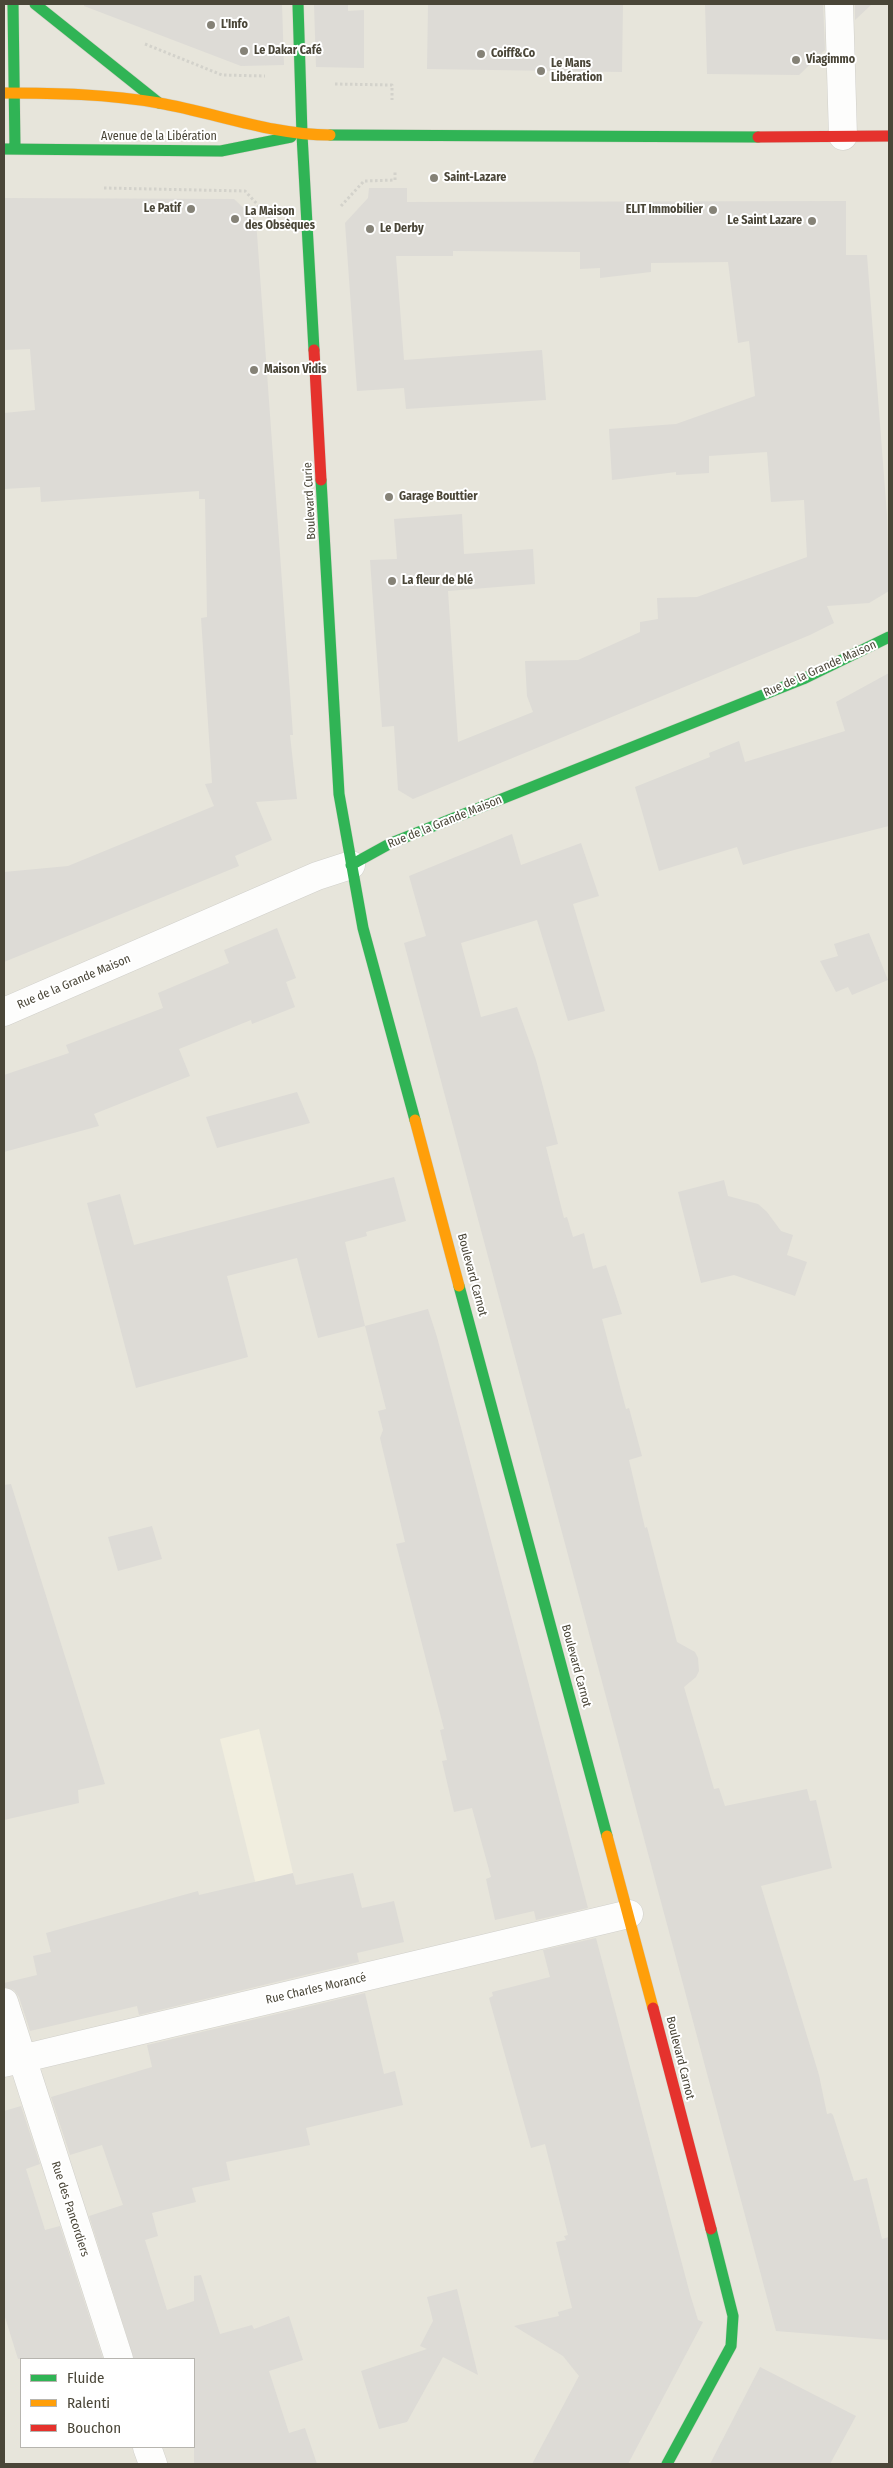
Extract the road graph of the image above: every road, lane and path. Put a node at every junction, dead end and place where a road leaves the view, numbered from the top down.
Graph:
1 (13, 4) edge
2 (35, 4) edge
3 (298, 4) edge
4 (839, 4) edge
5 (142, 43) dead end
6 (266, 76) dead end
7 (326, 84) dead end
8 (9, 93) edge
9 (392, 100) dead end
10 (159, 103) junction
11 (302, 135) junction
12 (843, 136) junction
13 (889, 136) edge
14 (9, 149) edge
15 (394, 171) dead end
16 (102, 188) dead end
17 (338, 208) dead end
18 (272, 219) dead end
19 (889, 637) edge
20 (351, 865) junction
21 (4, 1012) edge
22 (629, 1914) junction
23 (4, 2002) edge
24 (13, 2061) edge
25 (119, 2358) edge
26 (147, 2448) edge
27 (153, 2464) edge
28 (667, 2464) edge

1 - 8 street, Avenue de la Libération
2 - 10 street
3 - 11 street, Boulevard Curie
4 - 12 street
5 - 6 path
7 - 9 path
8 - 10 street
8 - 14 street, Avenue de la Libération
10 - 11 street
11 - 12 street
11 - 14 street, Avenue de la Libération
11 - 20 street, Boulevard Curie
12 - 13 street
15 - 17 path
16 - 18 path
19 - 20 street, Rue de la Grande Maison
20 - 21 street, Rue de la Grande Maison
20 - 22 street, Boulevard Carnot
22 - 24 street, Rue Charles Morancé
22 - 28 street, Boulevard Carnot
23 - 24 street, Rue des Pancordiers
24 - 25 street, Rue des Pancordiers
26 - 27 street

